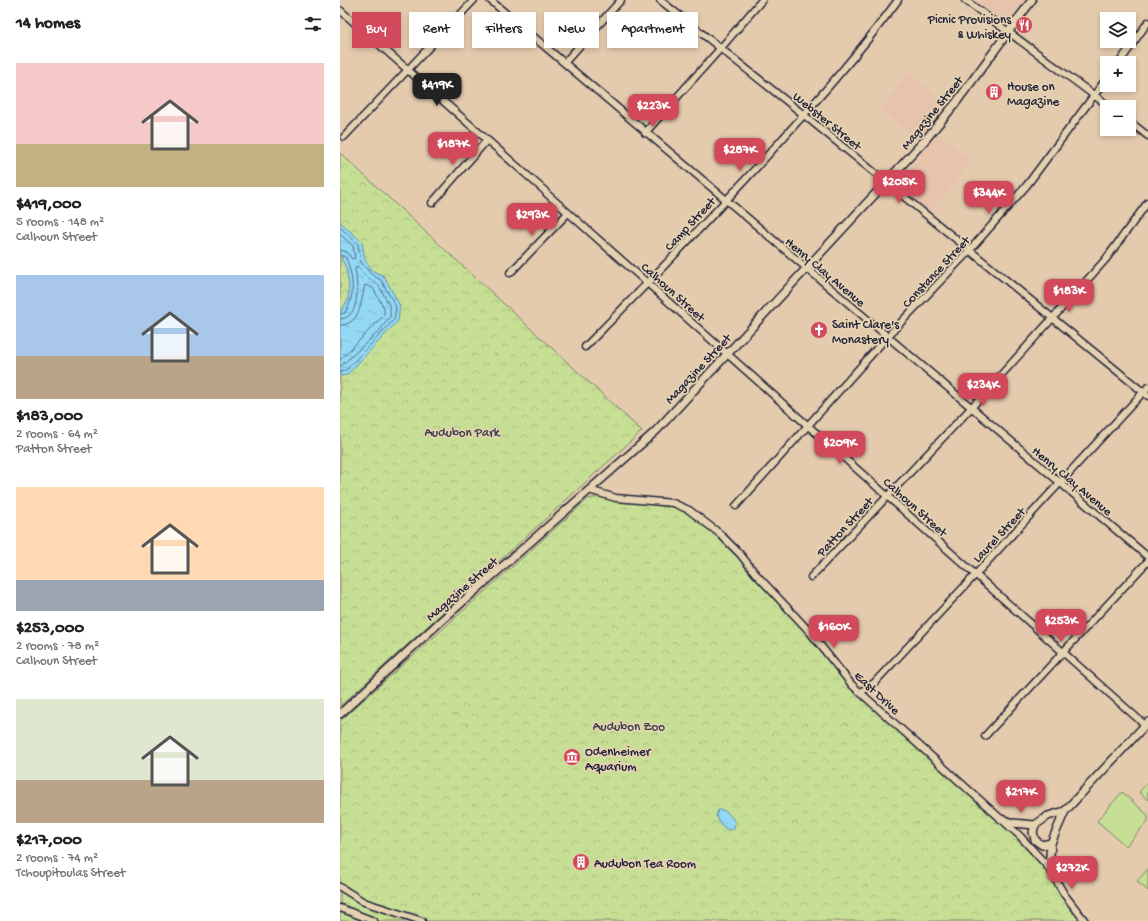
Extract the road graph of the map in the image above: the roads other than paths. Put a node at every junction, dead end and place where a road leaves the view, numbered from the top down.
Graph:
1 (474, 0) edge
2 (490, 0) edge
3 (621, 0) edge
4 (660, 0) edge
5 (762, 0) edge
6 (898, 0) edge
7 (965, 0) edge
8 (1032, 0) edge
9 (340, 10) edge
10 (1148, 22) edge
11 (1009, 32) junction
12 (720, 49) junction
13 (1123, 56) edge
14 (565, 62) junction
15 (408, 70) junction
16 (1100, 87) edge
17 (1094, 95) junction
18 (1101, 100) edge
19 (804, 115) junction
20 (1136, 127) edge
21 (645, 133) junction
22 (1148, 136) edge
23 (344, 137) dead end
24 (487, 140) junction
25 (887, 183) junction
26 (726, 200) junction
27 (1148, 202) edge
28 (432, 203) dead end
29 (568, 213) junction
30 (970, 250) junction
31 (807, 268) junction
32 (510, 273) dead end
33 (648, 283) junction
34 (1052, 318) junction
35 (887, 337) junction
36 (585, 347) dead end
37 (727, 353) junction
38 (1148, 387) edge
39 (1146, 394) edge
40 (971, 408) junction
41 (808, 425) junction
42 (1060, 484) junction
43 (589, 490) junction
44 (888, 496) junction
45 (736, 506) dead end
46 (1148, 557) edge
47 (1148, 561) edge
48 (976, 574) junction
49 (811, 577) dead end
50 (1064, 652) junction
51 (861, 692) junction
52 (340, 714) edge
53 (1146, 723) edge
54 (985, 736) dead end
55 (1065, 811) junction
56 (1001, 819) junction
57 (1035, 825) junction
58 (1051, 843) junction
59 (1049, 868) junction
60 (340, 887) edge
61 (340, 908) edge
62 (374, 921) edge
63 (422, 921) edge
64 (1085, 921) edge

1 - 15 street
2 - 14 street, Henry Clay Avenue
3 - 14 street
4 - 12 street, Webster Street
5 - 12 street
6 - 19 street, Camp Street
7 - 11 street
8 - 11 street, Magazine Street
9 - 15 street, Calhoun Street
10 - 13 street
11 - 17 street
11 - 25 street, Magazine Street
12 - 19 street, Webster Street
12 - 21 street
14 - 21 street, Henry Clay Avenue
15 - 23 street
15 - 24 street, Calhoun Street
16 - 17 street, Constance Street
17 - 18 street
17 - 30 street, Constance Street
19 - 25 street, Webster Street
19 - 26 street, Camp Street
20 - 22 street
21 - 26 street, Henry Clay Avenue
24 - 28 street
24 - 29 street, Calhoun Street
25 - 30 street, Webster Street
25 - 31 street, Magazine Street
26 - 31 street, Henry Clay Avenue
26 - 33 street, Camp Street
27 - 34 street, Patton Street
29 - 32 street
29 - 33 street, Calhoun Street
30 - 34 street, Webster Street
30 - 35 street, Constance Street
31 - 35 street, Henry Clay Avenue
31 - 37 street, Magazine Street
33 - 36 street, Camp Street
33 - 37 street, Calhoun Street
34 - 39 street, Webster Street
34 - 40 street, Patton Street
35 - 40 street, Henry Clay Avenue
35 - 41 street, Constance Street
37 - 41 street, Calhoun Street
37 - 43 street, Magazine Street
38 - 39 street, Laurel Street
39 - 42 street, Laurel Street
40 - 42 street, Henry Clay Avenue
40 - 44 street, Patton Street
41 - 44 street, Calhoun Street
41 - 45 street, Constance Street
42 - 46 street, Henry Clay Avenue
42 - 48 street, Laurel Street
43 - 51 street, East Drive
43 - 52 street, Magazine Street
44 - 48 street, Calhoun Street
44 - 49 street, Patton Street
47 - 50 street
48 - 50 street, Calhoun Street
48 - 51 street, Laurel Street
50 - 53 street, Calhoun Street
50 - 54 street
51 - 56 street, East Drive
53 - 55 street
55 - 57 street
55 - 58 street
56 - 57 street
56 - 59 street, East Drive
57 - 58 street
58 - 59 street
59 - 64 street, East Drive
60 - 63 street
61 - 62 street

